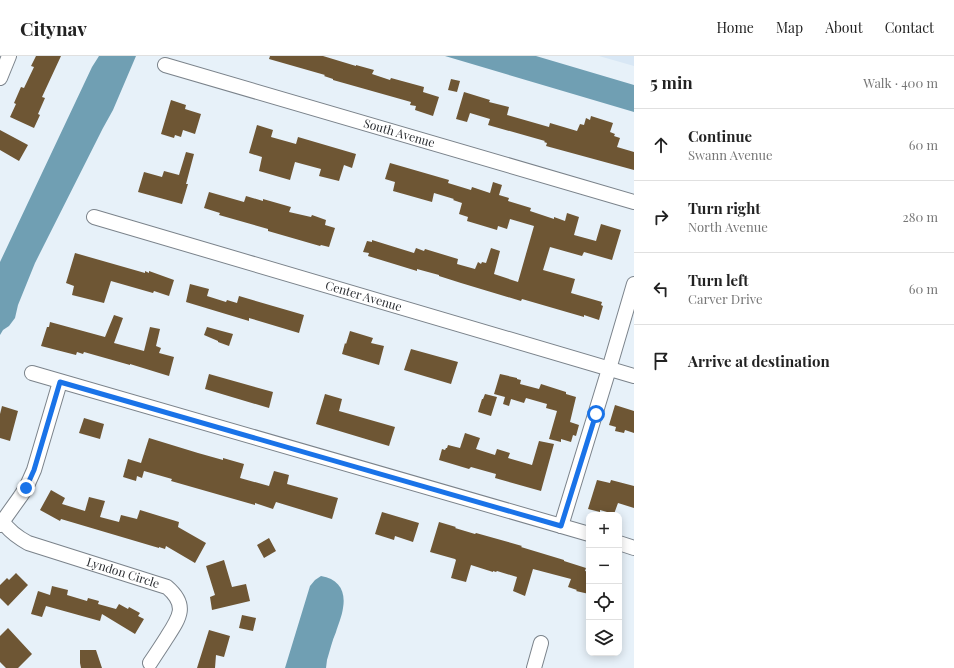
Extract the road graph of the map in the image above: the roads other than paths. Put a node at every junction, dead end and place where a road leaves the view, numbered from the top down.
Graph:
1 (9, 56) edge
2 (165, 65) dead end
3 (0, 78) edge
4 (634, 202) edge
5 (94, 217) dead end
6 (634, 284) edge
7 (609, 369) junction
8 (32, 373) dead end
9 (634, 376) edge
10 (60, 382) junction
11 (1, 523) edge
12 (561, 526) junction
13 (586, 533) edge
14 (622, 544) edge
15 (634, 548) edge
16 (541, 643) dead end
17 (150, 663) dead end
18 (534, 668) edge

1 - 3 street
2 - 4 street, South Avenue
5 - 7 street, Center Avenue
6 - 7 street
7 - 9 street, Center Avenue
7 - 12 street
8 - 10 street
10 - 11 street
10 - 12 street
11 - 17 street, Lyndon Circle
12 - 13 street
14 - 15 street
16 - 18 street

